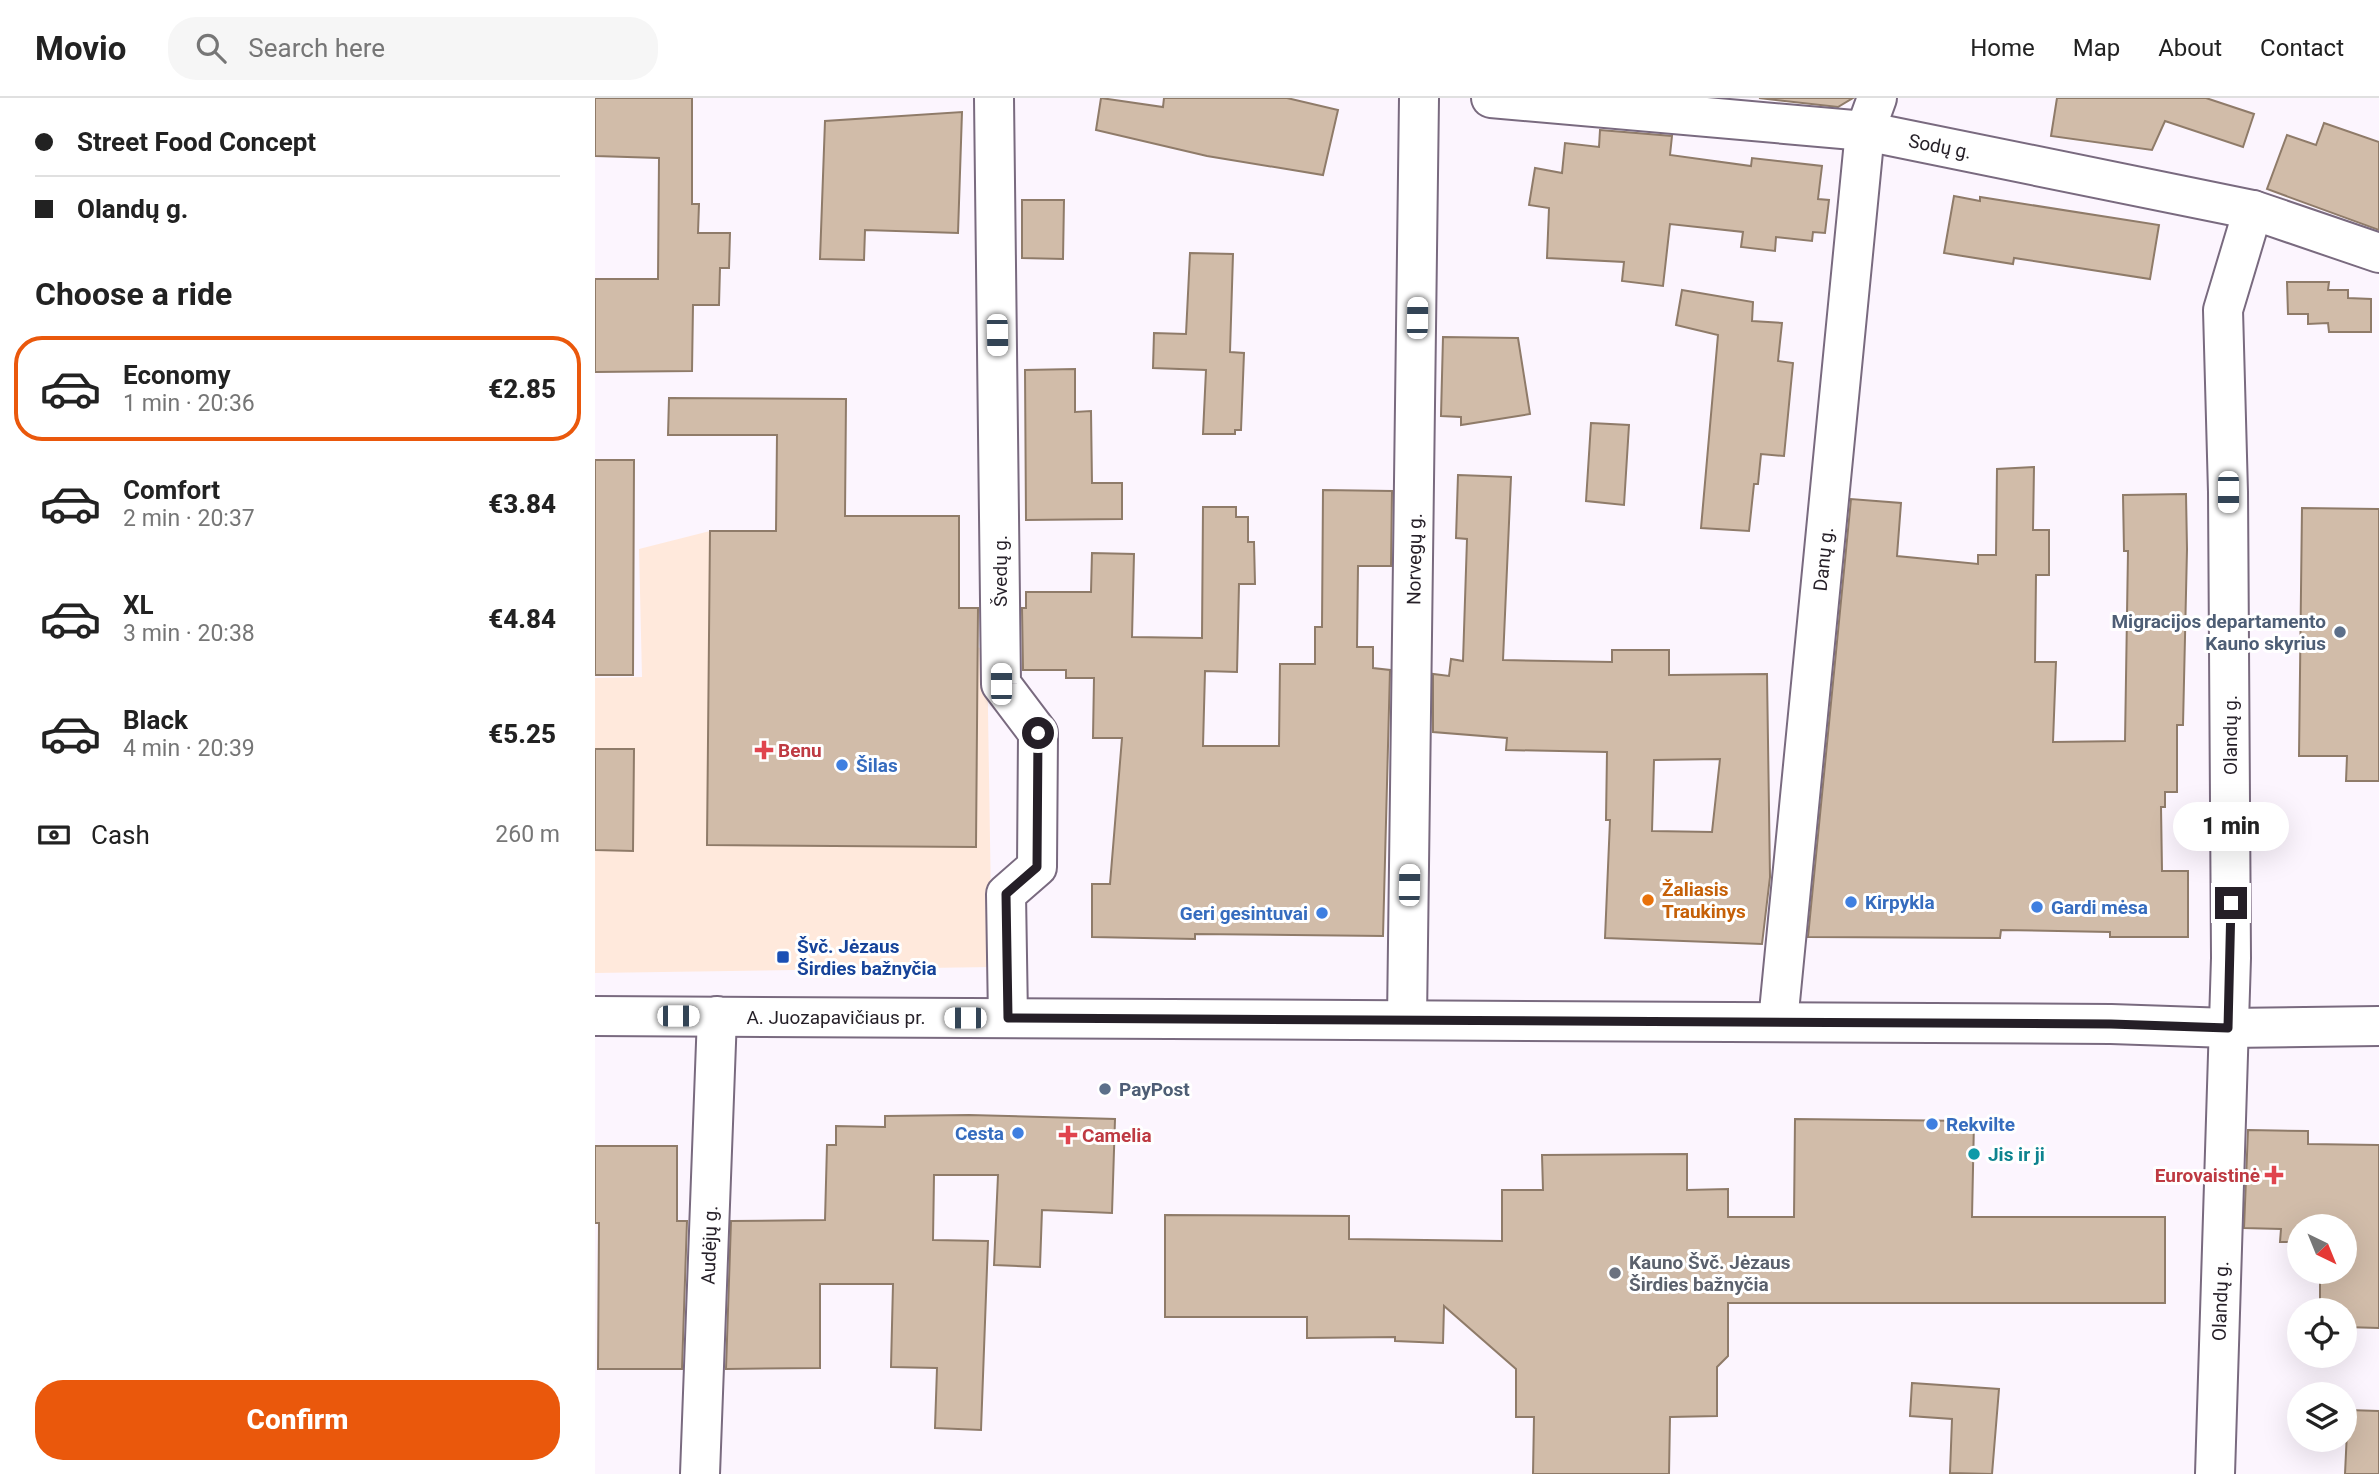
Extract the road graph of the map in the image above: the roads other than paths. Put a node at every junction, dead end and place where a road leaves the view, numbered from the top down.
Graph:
1 (993, 98) edge
2 (1419, 98) edge
3 (1491, 98) edge
4 (1871, 115) edge
5 (2253, 210) junction
6 (2379, 253) edge
7 (595, 1016) edge
8 (717, 1016) junction
9 (1008, 1018) junction
10 (1407, 1020) junction
11 (1778, 1022) junction
12 (2379, 1026) edge
13 (2228, 1028) junction
14 (700, 1474) edge
15 (2215, 1474) edge

1 - 9 street, Švedų g.
2 - 10 street, Norvegų g.
3 - 4 street, Sodų g.
4 - 5 street, Sodų g.
4 - 11 street, Danų g.
5 - 6 street, Sodų g.
5 - 13 street, Olandų g.
7 - 8 street, A. Juozapavičiaus pr.
8 - 9 street, A. Juozapavičiaus pr.
8 - 14 street, Audėjų g.
9 - 10 street, A. Juozapavičiaus pr.
10 - 11 street, A. Juozapavičiaus pr.
11 - 13 street, A. Juozapavičiaus pr.
12 - 13 street, A. Juozapavičiaus pr.
13 - 15 street, Olandų g.

